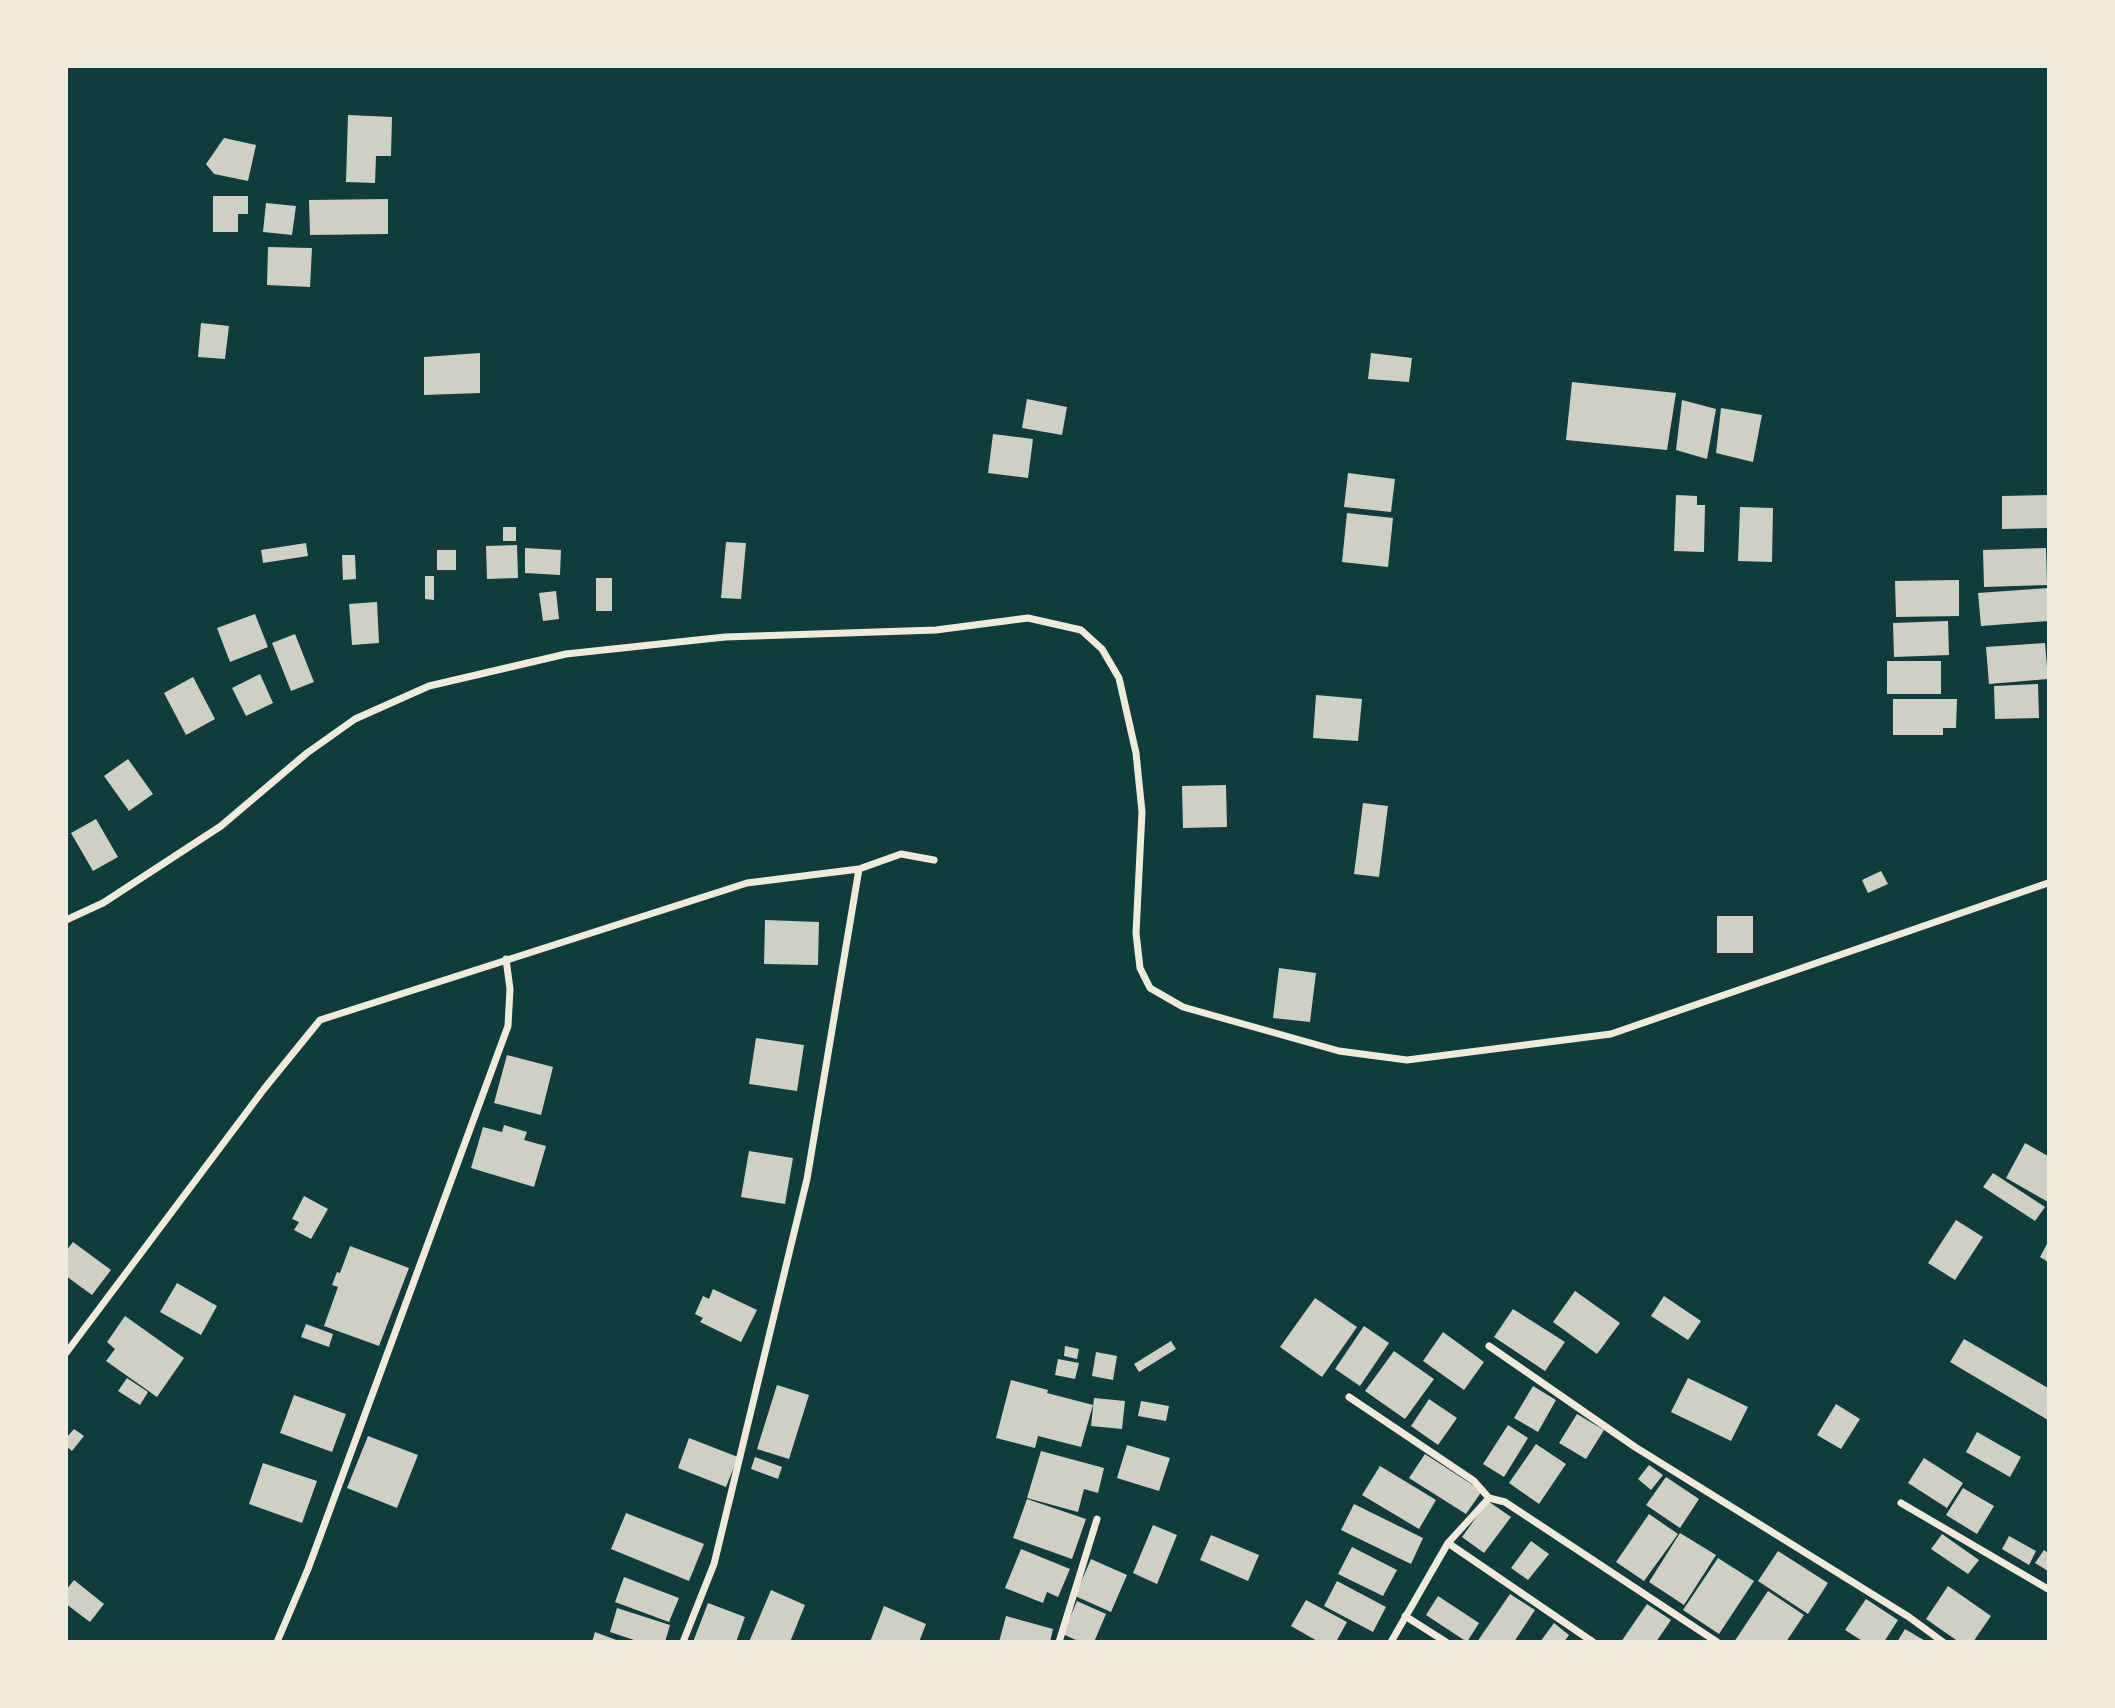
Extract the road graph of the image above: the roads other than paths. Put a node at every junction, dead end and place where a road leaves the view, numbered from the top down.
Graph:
1 (934, 860) dead end
2 (859, 870) junction
3 (2049, 883) edge
4 (66, 920) edge
5 (506, 959) junction
6 (1489, 1346) dead end
7 (66, 1353) edge
8 (1349, 1397) dead end
9 (1489, 1498) junction
10 (1901, 1503) dead end
11 (1097, 1519) dead end
12 (1448, 1543) junction
13 (2049, 1589) edge
14 (1405, 1616) junction
15 (277, 1642) edge
16 (683, 1642) edge
17 (1059, 1642) edge
18 (1391, 1642) edge
19 (1446, 1642) edge
20 (1592, 1642) edge
21 (1717, 1642) edge
22 (1943, 1642) edge

1 - 2 street
2 - 5 street
2 - 16 street
3 - 4 street
5 - 7 street
5 - 15 street
6 - 22 street
8 - 9 street
9 - 12 street
9 - 21 street
10 - 13 street
11 - 17 street
12 - 14 street
12 - 20 street
14 - 18 street
14 - 19 street

